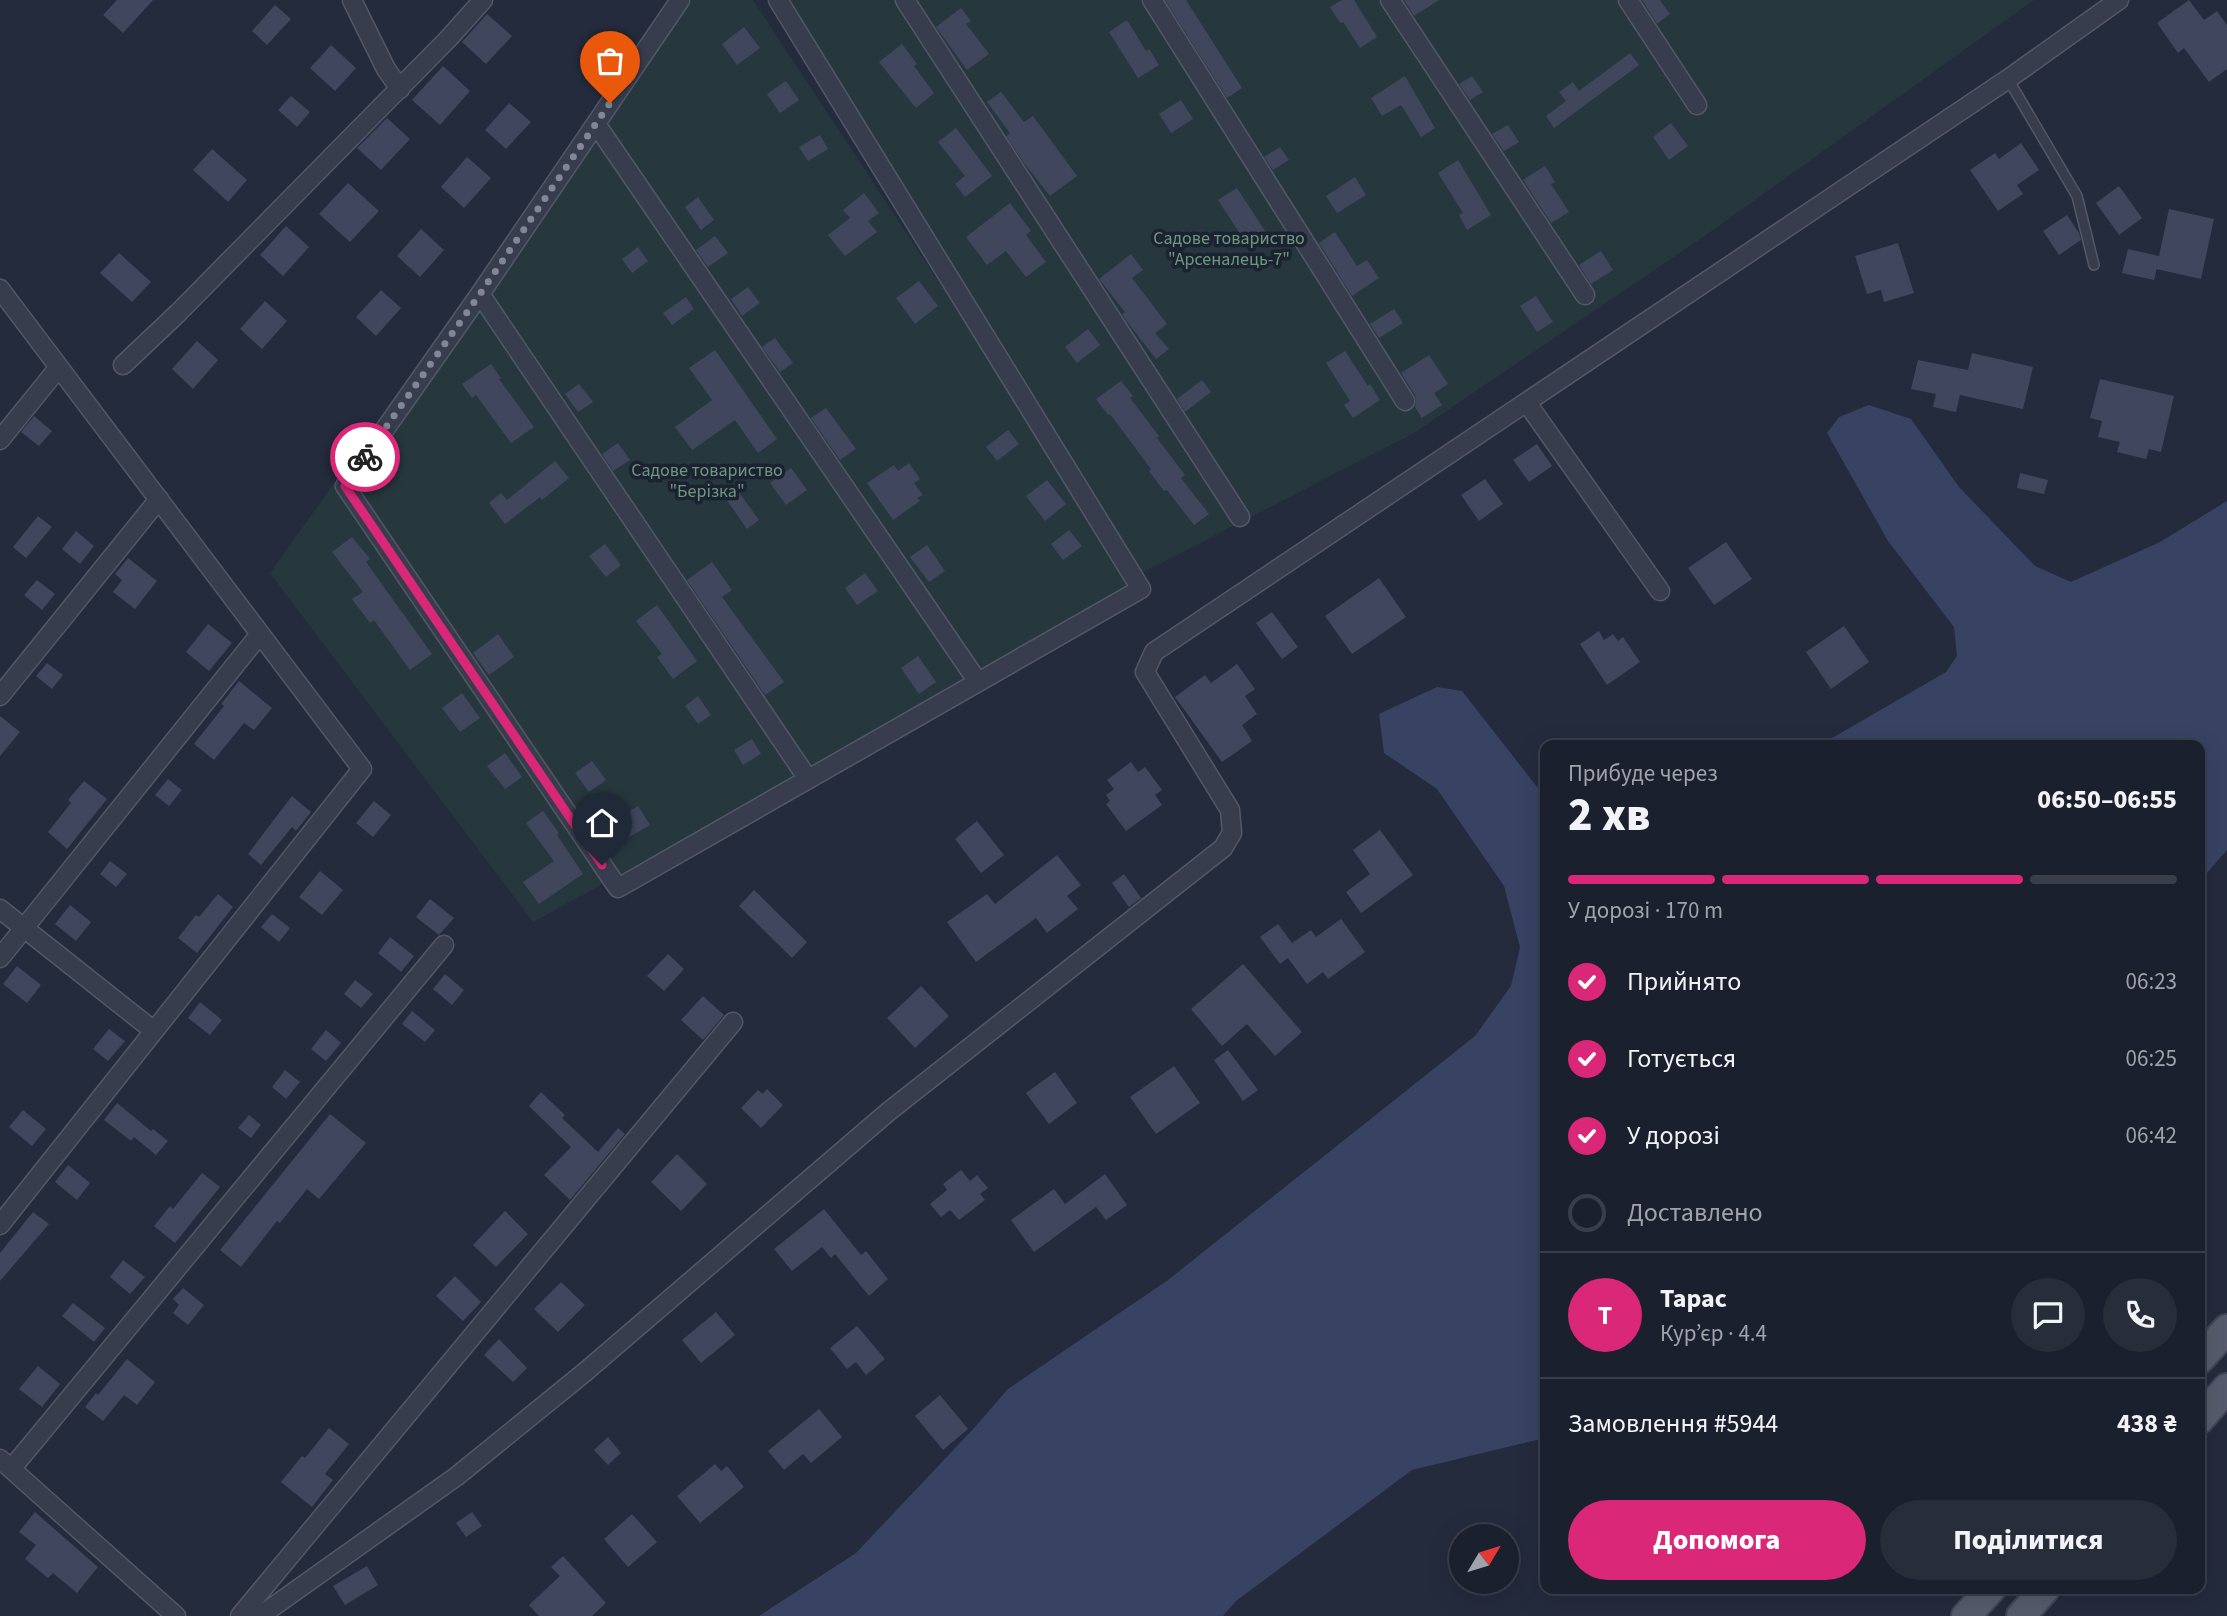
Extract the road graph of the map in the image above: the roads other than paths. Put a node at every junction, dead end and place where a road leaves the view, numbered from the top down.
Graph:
1 (352, 0) edge
2 (483, 0) edge
3 (680, 0) edge
4 (778, 0) edge
5 (905, 0) edge
6 (1152, 0) edge
7 (1391, 0) edge
8 (1628, 0) edge
9 (2119, 0) edge
10 (2008, 79) junction
11 (400, 89) junction
12 (1697, 105) dead end
13 (596, 124) junction
14 (2094, 265) dead end
15 (0, 289) edge
16 (480, 294) junction
17 (1585, 295) dead end
18 (123, 365) dead end
19 (59, 367) junction
20 (1405, 401) dead end
21 (1527, 403) junction
22 (0, 440) edge
23 (159, 499) junction
24 (1240, 517) dead end
25 (1660, 591) dead end
26 (260, 634) junction
27 (978, 682) junction
28 (0, 696) edge
29 (808, 779) junction
30 (0, 909) edge
31 (24, 928) junction
32 (444, 945) dead end
33 (0, 958) edge
34 (733, 1022) dead end
35 (154, 1031) junction
36 (0, 1225) edge
37 (2227, 1329) edge
38 (2205, 1353) edge
39 (2227, 1388) edge
40 (2205, 1413) edge
41 (6, 1464) edge
42 (1986, 1594) edge
43 (2041, 1594) edge
44 (176, 1616) edge
45 (240, 1616) edge
46 (260, 1616) edge
47 (1966, 1616) edge
48 (2021, 1616) edge

1 - 11 street
2 - 11 street
3 - 13 street
4 - 27 street
5 - 24 street
6 - 20 street
7 - 17 street
8 - 12 street
9 - 10 street
10 - 14 lane
10 - 21 street
11 - 18 street
13 - 16 street
13 - 27 street
15 - 19 street
16 - 29 street
16 - 29 street
19 - 22 street
19 - 23 street
21 - 25 street
21 - 46 street
23 - 26 street
23 - 28 street
26 - 31 street
26 - 35 street
27 - 29 street
30 - 31 street
31 - 33 street
31 - 35 street
32 - 41 street
34 - 45 street
35 - 36 street
37 - 38 main road
39 - 40 main road
41 - 44 street
42 - 47 main road
43 - 48 main road

